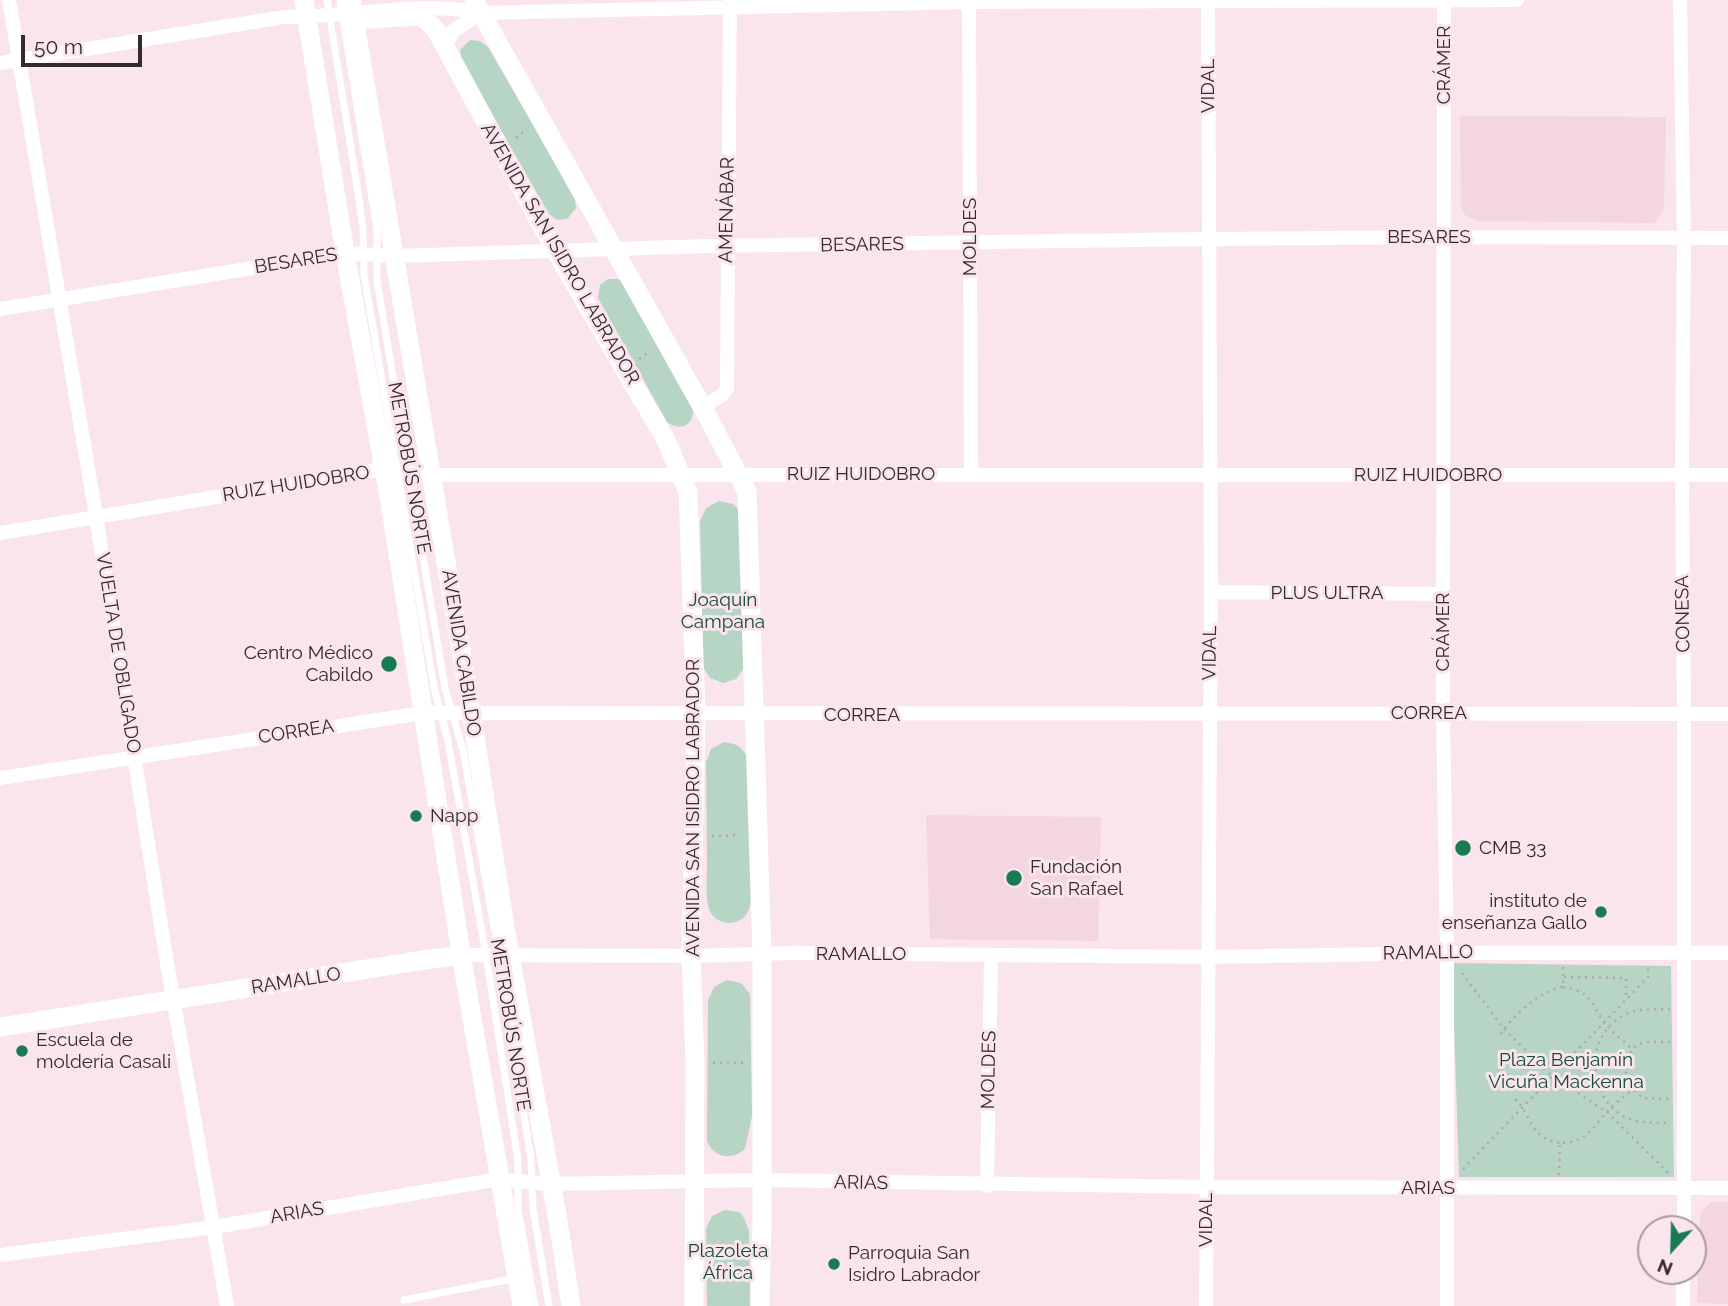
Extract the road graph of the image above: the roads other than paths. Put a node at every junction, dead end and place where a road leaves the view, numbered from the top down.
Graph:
1 (9, 0) edge
2 (1444, 0) edge
3 (1517, 0) edge
4 (1680, 0) edge
5 (969, 1) edge
6 (1208, 1) edge
7 (425, 3) edge
8 (479, 4) edge
9 (729, 4) edge
10 (343, 8) edge
11 (305, 9) edge
12 (445, 47) junction
13 (19, 60) junction
14 (0, 63) edge
15 (1445, 237) junction
16 (1684, 238) junction
17 (1728, 238) edge
18 (1208, 239) junction
19 (970, 243) junction
20 (726, 247) junction
21 (615, 251) junction
22 (556, 252) junction
23 (370, 254) junction
24 (58, 300) junction
25 (0, 309) edge
26 (702, 407) junction
27 (396, 471) junction
28 (738, 474) junction
29 (971, 474) junction
30 (1682, 474) junction
31 (431, 475) junction
32 (682, 475) junction
33 (1444, 475) junction
34 (1728, 475) edge
35 (1210, 477) junction
36 (96, 516) junction
37 (0, 533) edge
38 (1211, 592) junction
39 (1443, 594) junction
40 (447, 713) junction
41 (696, 713) junction
42 (1443, 713) junction
43 (1684, 713) junction
44 (1728, 714) edge
45 (755, 715) junction
46 (1209, 715) junction
47 (135, 757) junction
48 (0, 778) edge
49 (1447, 953) junction
50 (1685, 953) junction
51 (1728, 953) edge
52 (762, 954) junction
53 (463, 955) junction
54 (498, 955) junction
55 (991, 955) junction
56 (691, 956) junction
57 (1209, 957) junction
58 (174, 1001) junction
59 (0, 1027) edge
60 (762, 1180) junction
61 (525, 1181) junction
62 (695, 1181) junction
63 (988, 1186) junction
64 (1205, 1187) junction
65 (1447, 1188) junction
66 (1684, 1188) junction
67 (1728, 1188) edge
68 (1684, 1215) edge
69 (215, 1227) junction
70 (0, 1255) edge
71 (517, 1278) junction
72 (1684, 1285) edge
73 (404, 1300) dead end
74 (227, 1306) edge
75 (522, 1306) edge
76 (535, 1306) edge
77 (549, 1306) edge
78 (571, 1306) edge
79 (694, 1306) edge
80 (760, 1306) edge
81 (1206, 1306) edge
82 (1447, 1306) edge
83 (1683, 1306) edge

1 - 13 street, VUELTA DE OBLIGADO
2 - 3 street
2 - 6 street
2 - 15 street, CRÁMER
4 - 16 street, CONESA
5 - 6 street
5 - 9 street
5 - 19 street, MOLDES
6 - 18 street, VIDAL
7 - 8 street
7 - 10 street
8 - 9 street
8 - 12 street
8 - 21 street
9 - 20 street, AMENÁBAR
10 - 11 street
10 - 12 street, AVENIDA SAN ISIDRO LABRADOR
10 - 23 street, AVENIDA CABILDO
10 - 23 lane, METROBÚS NORTE
11 - 13 street
11 - 23 street, AVENIDA CABILDO
12 - 22 street, AVENIDA SAN ISIDRO LABRADOR
13 - 14 street
13 - 24 street, VUELTA DE OBLIGADO
15 - 16 street, BESARES
15 - 18 street, BESARES
15 - 33 street, CRÁMER
16 - 17 street, BESARES
16 - 30 street, CONESA
18 - 19 street, BESARES
18 - 35 street, VIDAL
19 - 20 street, BESARES
19 - 29 street, MOLDES
20 - 21 street, BESARES
20 - 26 street, AMENÁBAR
21 - 22 street, BESARES
21 - 26 street
22 - 23 street, BESARES
22 - 32 street, AVENIDA SAN ISIDRO LABRADOR
23 - 24 street, BESARES
23 - 27 street, AVENIDA CABILDO
23 - 27 lane, METROBÚS NORTE
23 - 31 street, AVENIDA CABILDO
24 - 25 street, BESARES
24 - 36 street, VUELTA DE OBLIGADO
26 - 28 street
27 - 31 street, RUIZ HUIDOBRO
27 - 36 street, RUIZ HUIDOBRO
27 - 40 street, AVENIDA CABILDO
27 - 40 lane, METROBÚS NORTE
28 - 29 street, RUIZ HUIDOBRO
28 - 32 street, RUIZ HUIDOBRO
28 - 45 street
29 - 35 street, RUIZ HUIDOBRO
30 - 33 street, RUIZ HUIDOBRO
30 - 34 street, RUIZ HUIDOBRO
30 - 43 street, CONESA
31 - 32 street, RUIZ HUIDOBRO
31 - 40 street, AVENIDA CABILDO
32 - 41 street, AVENIDA SAN ISIDRO LABRADOR
33 - 35 street, RUIZ HUIDOBRO
33 - 39 street, CRÁMER
35 - 38 street, VIDAL
36 - 37 street, RUIZ HUIDOBRO
36 - 47 street, VUELTA DE OBLIGADO
38 - 39 street, PLUS ULTRA
38 - 46 street, VIDAL
39 - 42 street, CRÁMER
40 - 41 street, CORREA
40 - 47 street, CORREA
40 - 53 street, AVENIDA CABILDO
40 - 54 street, AVENIDA CABILDO
40 - 54 lane, METROBÚS NORTE
41 - 45 street, CORREA
41 - 56 street, AVENIDA SAN ISIDRO LABRADOR
42 - 43 street, CORREA
42 - 46 street, CORREA
42 - 49 street, CRÁMER
43 - 44 street, CORREA
43 - 50 street, CONESA
45 - 46 street, CORREA
45 - 52 street
46 - 57 street, VIDAL
47 - 48 street, CORREA
47 - 58 street, VUELTA DE OBLIGADO
49 - 50 street, RAMALLO
49 - 57 street, RAMALLO
49 - 65 street, CRÁMER
50 - 51 street, RAMALLO
50 - 66 street, CONESA
52 - 55 street, RAMALLO
52 - 56 street, RAMALLO
52 - 60 street
53 - 54 street, RAMALLO
53 - 58 street, RAMALLO
53 - 61 street, AVENIDA CABILDO
54 - 56 street, RAMALLO
54 - 61 street, AVENIDA CABILDO
54 - 61 lane, METROBÚS NORTE
55 - 57 street, RAMALLO
55 - 63 street, MOLDES
56 - 62 street, AVENIDA SAN ISIDRO LABRADOR
57 - 64 street, VIDAL
58 - 59 street, RAMALLO
58 - 69 street, VUELTA DE OBLIGADO
60 - 62 street, ARIAS
60 - 63 street, ARIAS
60 - 80 street
61 - 62 street, ARIAS
61 - 69 street, ARIAS
61 - 71 street, AVENIDA CABILDO
61 - 76 lane, METROBÚS NORTE
61 - 77 lane, METROBÚS NORTE
61 - 78 street, AVENIDA CABILDO
62 - 79 street, AVENIDA SAN ISIDRO LABRADOR
63 - 64 street, ARIAS
64 - 65 street, ARIAS
64 - 81 street, VIDAL
65 - 66 street, ARIAS
65 - 82 street, CRÁMER
66 - 67 street, ARIAS
66 - 68 street, CONESA
69 - 70 street, ARIAS
69 - 74 street, VUELTA DE OBLIGADO
71 - 73 lane
71 - 75 street, AVENIDA CABILDO
72 - 83 street

